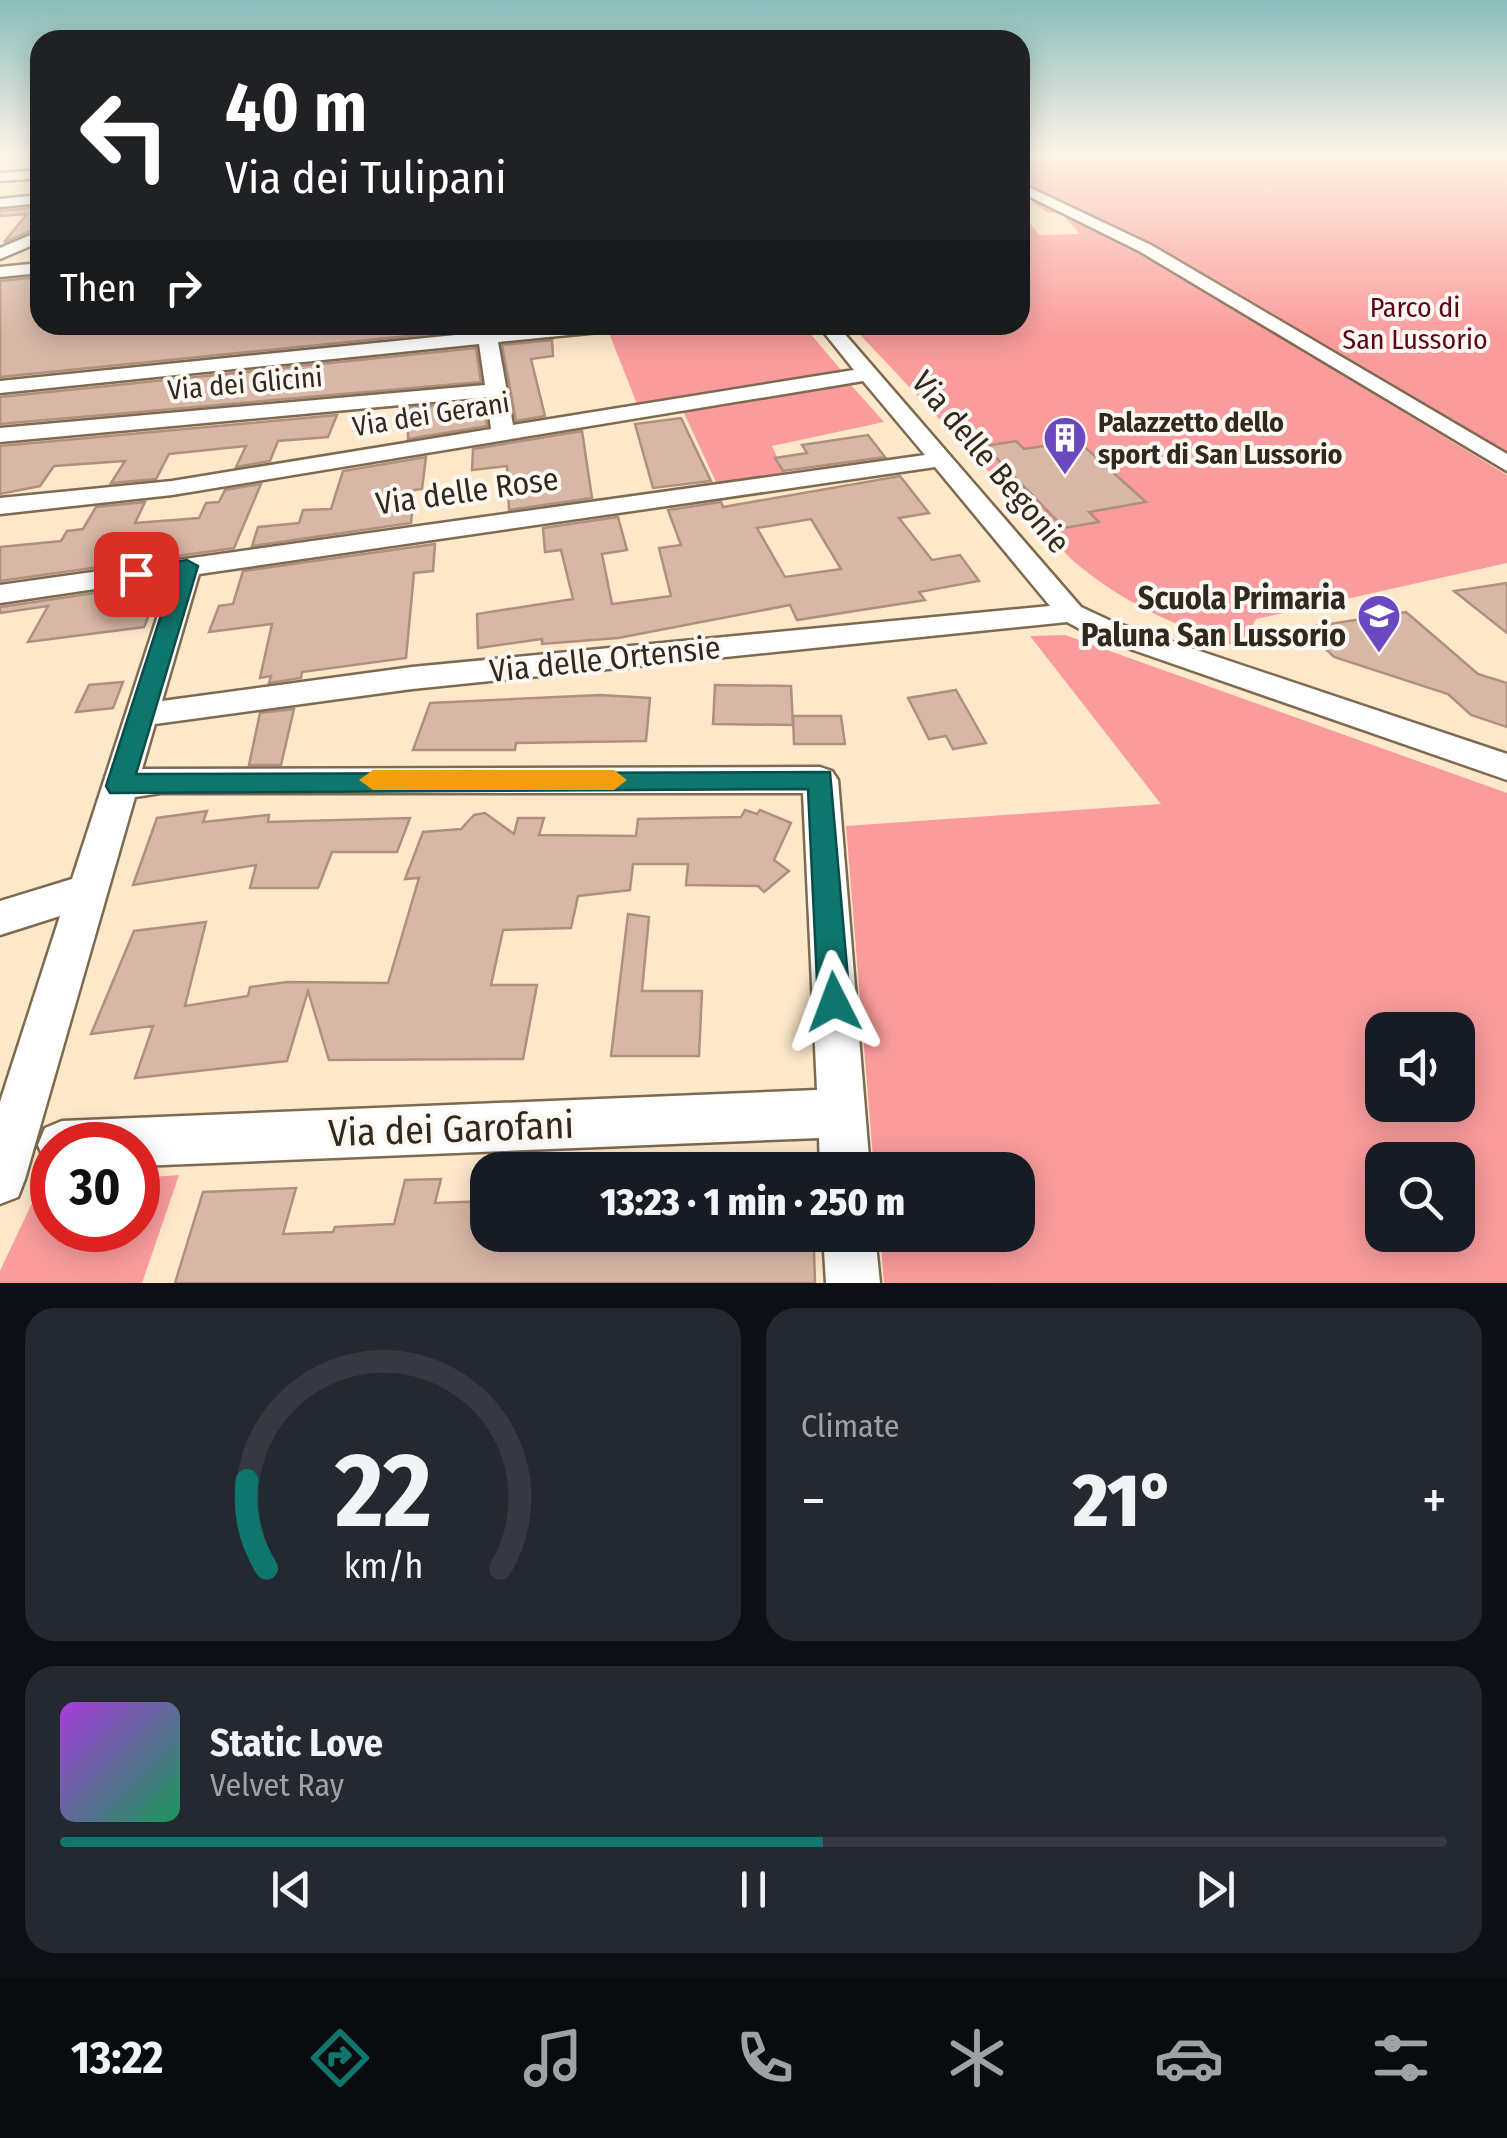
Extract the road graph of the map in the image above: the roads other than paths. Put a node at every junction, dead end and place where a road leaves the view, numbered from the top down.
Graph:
1 (1081, 215) edge
2 (30, 240) edge
3 (0, 254) edge
4 (30, 269) edge
5 (0, 272) edge
6 (504, 335) edge
7 (837, 335) edge
8 (488, 338) junction
9 (872, 373) junction
10 (0, 388) edge
11 (495, 390) junction
12 (503, 433) junction
13 (0, 435) edge
14 (944, 459) junction
15 (1507, 464) edge
16 (0, 506) edge
17 (187, 566) junction
18 (0, 594) edge
19 (1071, 613) junction
20 (140, 716) junction
21 (1507, 767) edge
22 (119, 786) junction
23 (86, 891) junction
24 (0, 918) edge
25 (841, 1113) junction
26 (160, 1141) edge
27 (844, 1152) edge
28 (22, 1157) edge
29 (850, 1252) edge
30 (852, 1283) edge

1 - 15 street
2 - 3 street
4 - 5 street
6 - 8 street
7 - 9 street, Via delle Begonie
8 - 10 street
8 - 11 street
9 - 12 street, Via dei Gerani
9 - 14 street, Via delle Begonie
11 - 12 street
11 - 13 street, Via dei Glicini
12 - 16 street, Via dei Gerani
14 - 17 street, Via delle Rose
14 - 19 street, Via delle Begonie
17 - 18 street, Via delle Rose
17 - 20 street
19 - 20 street, Via delle Ortensie
19 - 21 street, Via delle Begonie
20 - 22 street
22 - 23 street
22 - 25 street
23 - 24 street
23 - 28 street
25 - 26 street, Via dei Garofani
25 - 27 street
29 - 30 street

